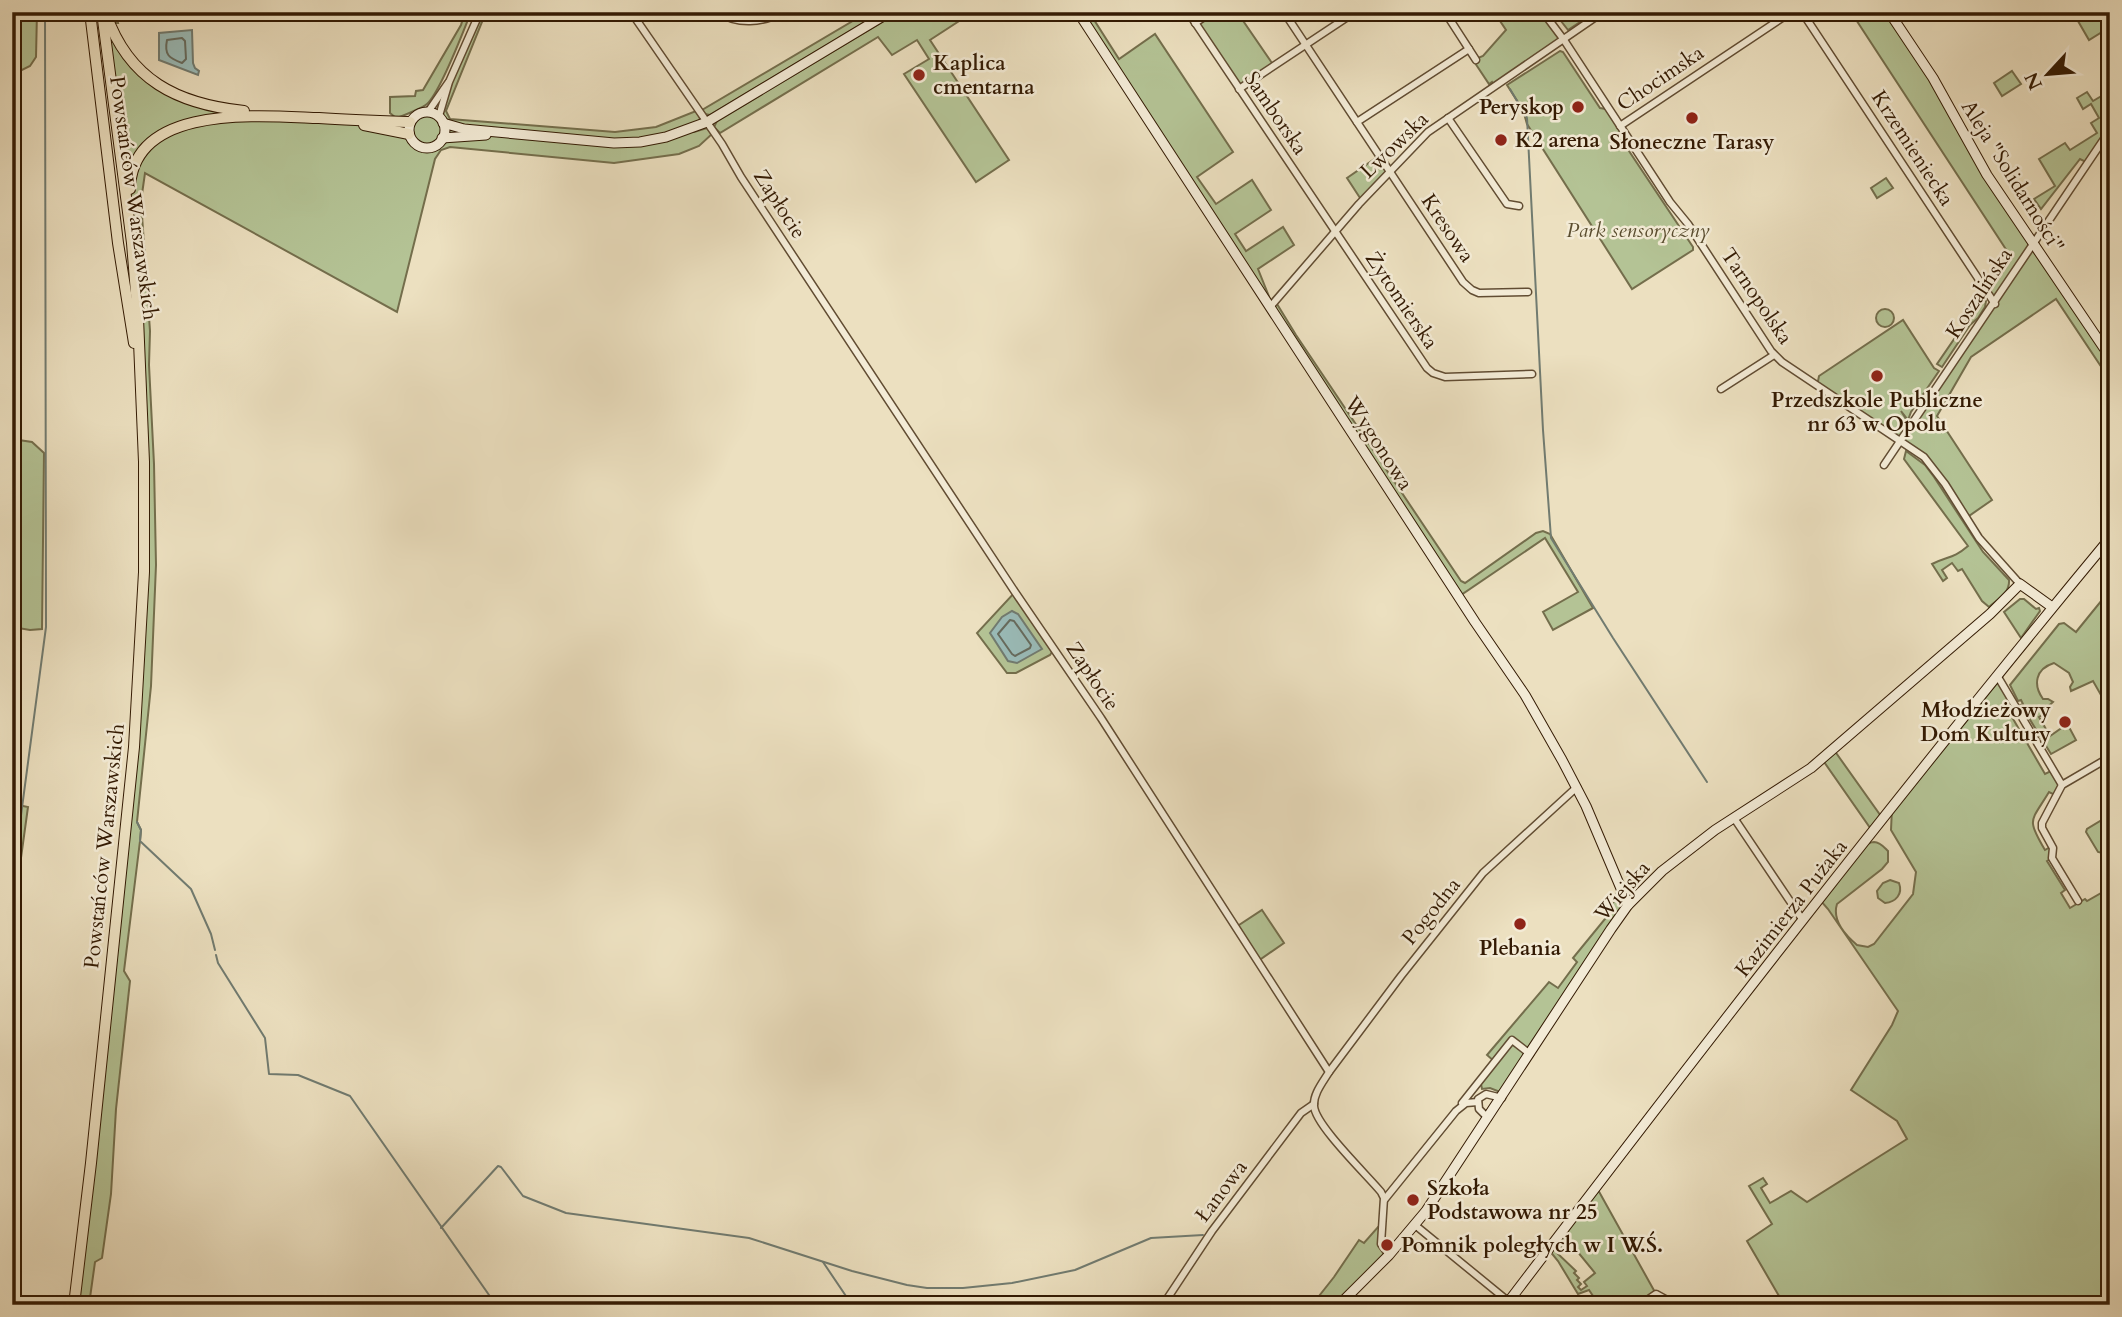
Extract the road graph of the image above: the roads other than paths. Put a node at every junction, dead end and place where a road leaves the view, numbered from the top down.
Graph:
1 (90, 12) edge
2 (104, 12) edge
3 (480, 12) edge
4 (631, 12) edge
5 (718, 12) edge
6 (782, 12) edge
7 (890, 12) edge
8 (1078, 12) edge
9 (1188, 12) edge
10 (1212, 12) edge
11 (1284, 12) edge
12 (1355, 12) edge
13 (1445, 12) edge
14 (1543, 12) edge
15 (1603, 12) edge
16 (1791, 12) edge
17 (1802, 12) edge
18 (1889, 12) edge
19 (1195, 23) junction
20 (1563, 40) junction
21 (1306, 45) junction
22 (1469, 49) junction
23 (1476, 60) dead end
24 (449, 82) junction
25 (1240, 89) junction
26 (428, 112) junction
27 (265, 115) junction
28 (1448, 118) junction
29 (343, 120) junction
30 (441, 120) junction
31 (410, 122) junction
32 (707, 122) junction
33 (1357, 122) junction
34 (1620, 126) junction
35 (2110, 131) edge
36 (498, 133) junction
37 (409, 134) junction
38 (442, 138) junction
39 (1390, 172) junction
40 (1519, 206) dead end
41 (1334, 232) junction
42 (2033, 242) junction
43 (132, 243) junction
44 (1528, 292) dead end
45 (1995, 304) junction
46 (1270, 307) junction
47 (1774, 355) junction
48 (2110, 357) edge
49 (1532, 374) dead end
50 (141, 388) junction
51 (1721, 389) dead end
52 (1901, 440) junction
53 (1884, 465) dead end
54 (2110, 538) edge
55 (2020, 584) junction
56 (2052, 607) junction
57 (1998, 677) junction
58 (2110, 757) edge
59 (2062, 785) junction
60 (1577, 787) junction
61 (1734, 818) junction
62 (2078, 901) dead end
63 (1629, 905) junction
64 (1802, 919) junction
65 (1530, 1054) junction
66 (1329, 1072) junction
67 (1481, 1079) junction
68 (1483, 1094) junction
69 (1502, 1098) junction
70 (1478, 1102) junction
71 (1314, 1104) junction
72 (1456, 1111) junction
73 (1488, 1118) junction
74 (1385, 1199) junction
75 (1415, 1225) junction
76 (1389, 1255) junction
77 (1507, 1303) edge
78 (74, 1305) edge
79 (1163, 1305) edge
80 (1339, 1305) edge
81 (1640, 1305) edge
82 (1676, 1305) edge

1 - 50 main road, Powstańców Warszawskich
2 - 27 main road
2 - 43 main road, Powstańców Warszawskich
3 - 24 street
4 - 32 street, Zapłocie
5 - 6 street
7 - 32 street
8 - 46 street, Wygonowa
9 - 19 street, Samborska
10 - 19 street
11 - 21 street
12 - 21 street
13 - 22 street
14 - 20 street, Tarnopolska
15 - 20 street, Lwowska
16 - 34 street, Chocimska
17 - 45 street, Krzemieniecka
18 - 42 street, Aleja "Solidarności"
19 - 25 street, Samborska
20 - 28 street, Lwowska
20 - 34 street, Tarnopolska
21 - 25 street
21 - 33 street
22 - 23 street
22 - 33 street
24 - 26 street
24 - 30 street
25 - 41 street, Samborska
26 - 30 street
26 - 31 street
27 - 29 main road
27 - 43 main road
28 - 39 street, Lwowska
28 - 40 street
29 - 31 main road
29 - 37 main road
30 - 36 street
30 - 38 street
31 - 37 street
32 - 36 street
32 - 66 street, Zapłocie
33 - 39 street
34 - 47 street, Tarnopolska
35 - 42 street, Koszalińska
36 - 38 street
37 - 38 street
39 - 41 street, Lwowska
39 - 44 street, Kresowa
41 - 46 street, Lwowska
41 - 49 street, Żytomierska
42 - 45 street, Koszalińska
42 - 48 street, Aleja "Solidarności"
43 - 50 main road, Powstańców Warszawskich
45 - 52 street, Koszalińska
46 - 60 street, Wygonowa
47 - 51 street
47 - 52 street, Tarnopolska
50 - 78 main road, Powstańców Warszawskich
52 - 53 street, Koszalińska
52 - 55 street, Tarnopolska
54 - 56 street, Kazimierza Pużaka
55 - 56 street, Tarnopolska
55 - 61 street, Wiejska
56 - 57 street, Kazimierza Pużaka
57 - 59 street
57 - 64 street, Kazimierza Pużaka
58 - 59 street
59 - 62 street
60 - 63 street, Wygonowa
60 - 66 street, Pogodna
61 - 63 street, Wiejska
61 - 64 street
63 - 65 street, Wiejska
64 - 77 street, Kazimierza Pużaka
65 - 67 street
65 - 69 street, Wiejska
66 - 71 street
67 - 68 street
67 - 72 street
68 - 69 street
68 - 70 street
69 - 73 street, Wiejska
70 - 72 street
70 - 73 street
71 - 74 street
71 - 79 street, Łanowa
72 - 74 street
73 - 75 street, Wiejska
74 - 76 street
75 - 76 street, Wiejska
75 - 77 street
76 - 80 street, Wiejska
81 - 82 street

